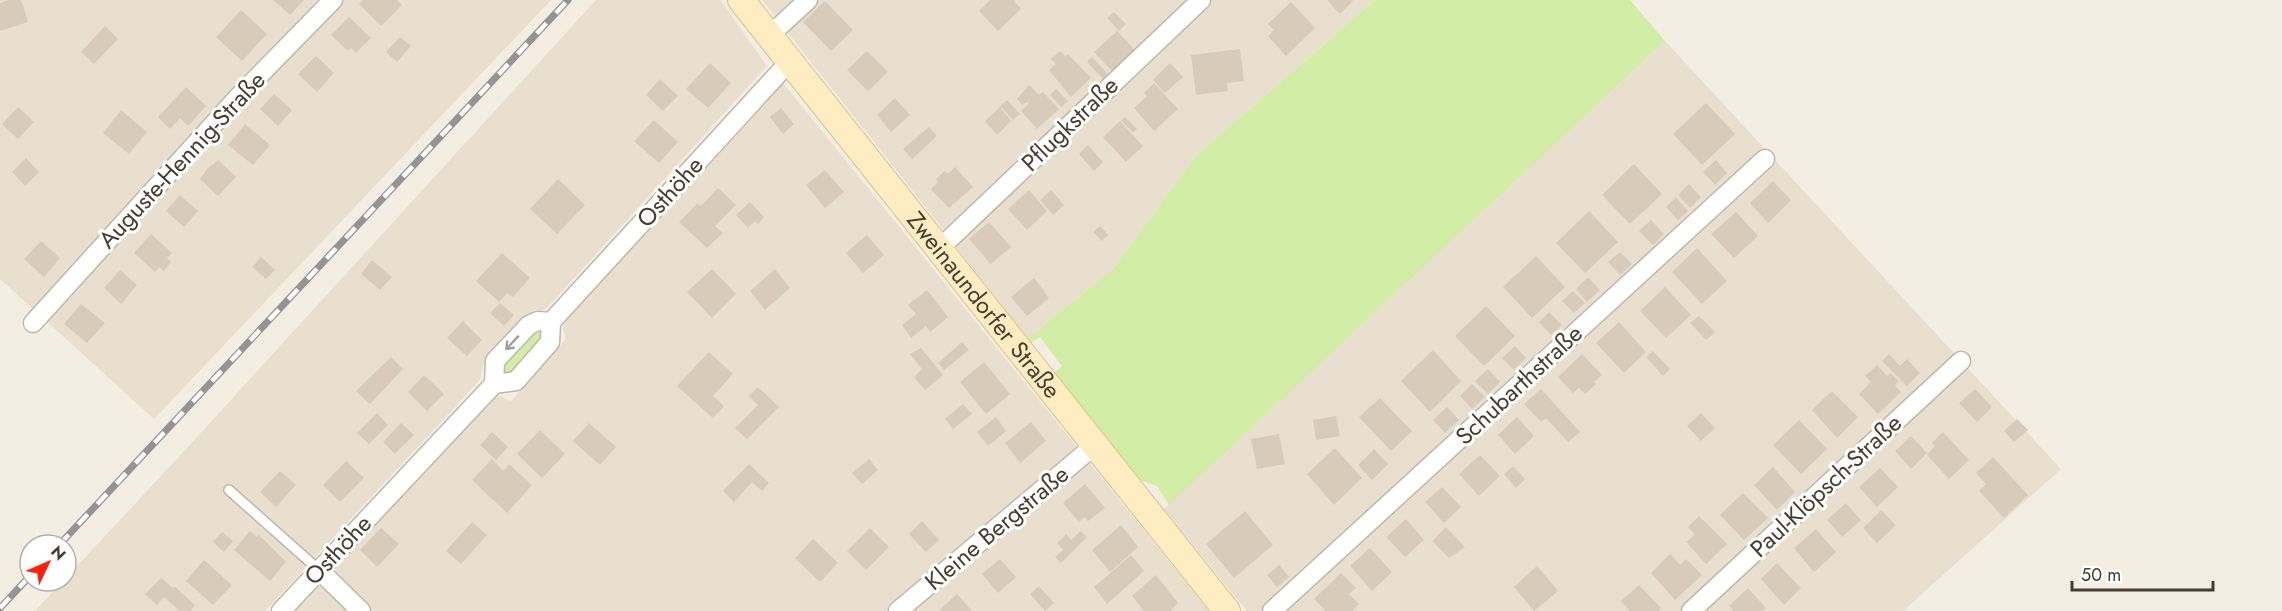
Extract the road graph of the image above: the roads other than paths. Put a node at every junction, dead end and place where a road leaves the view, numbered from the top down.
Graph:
1 (333, 0) edge
2 (741, 0) edge
3 (808, 0) edge
4 (1201, 0) edge
5 (769, 36) junction
6 (789, 62) junction
7 (1765, 159) dead end
8 (939, 249) junction
9 (33, 322) dead end
10 (551, 322) junction
11 (1961, 362) dead end
12 (494, 384) junction
13 (1095, 445) junction
14 (229, 490) dead end
15 (319, 570) junction
16 (281, 611) edge
17 (361, 611) edge
18 (898, 611) edge
19 (1227, 611) edge
20 (1272, 611) edge
21 (1690, 611) edge

1 - 9 street, Auguste-Hennig-Straße
2 - 5 street, Zweinaundorfer Straße
3 - 5 street
4 - 8 street, Pflugkstraße
5 - 6 street, Zweinaundorfer Straße
6 - 8 street, Zweinaundorfer Straße
6 - 10 street, Osthöhe
7 - 20 street, Schubarthstraße
8 - 13 street, Zweinaundorfer Straße
10 - 12 street, Osthöhe
10 -> 12 street
11 - 21 street, Paul-Klöpsch-Straße
12 - 15 street, Osthöhe
13 - 18 street, Kleine Bergstraße
13 - 19 street, Zweinaundorfer Straße
14 - 15 lane
15 - 16 street, Osthöhe
15 - 17 street

